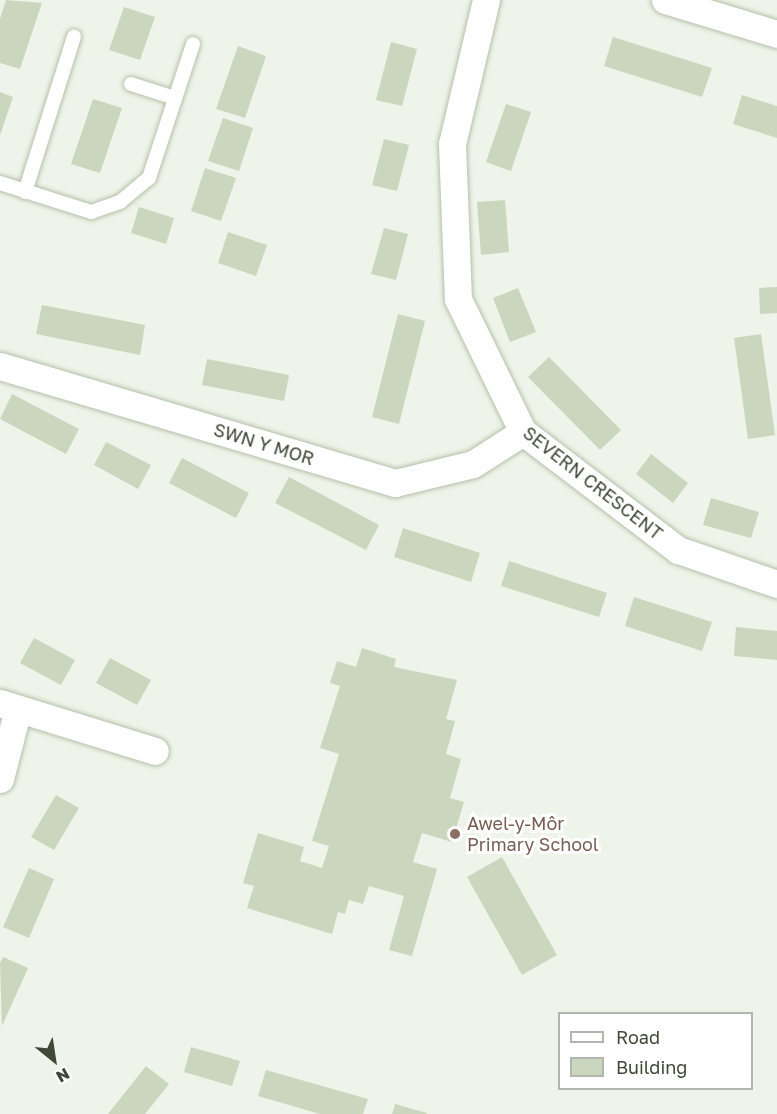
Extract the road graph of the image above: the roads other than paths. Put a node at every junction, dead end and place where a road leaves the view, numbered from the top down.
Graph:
1 (486, 0) edge
2 (665, 0) edge
3 (777, 34) edge
4 (74, 37) dead end
5 (193, 44) dead end
6 (131, 84) dead end
7 (175, 98) junction
8 (0, 183) edge
9 (25, 192) junction
10 (0, 366) edge
11 (522, 432) junction
12 (777, 584) edge
13 (9, 706) edge
14 (155, 751) dead end
15 (0, 779) edge

1 - 11 street, SEVERN CRESCENT
2 - 3 street
4 - 9 lane
5 - 7 lane
6 - 7 lane
7 - 9 lane
8 - 9 lane
10 - 11 street, SWN Y MOR
11 - 12 street, SEVERN CRESCENT
13 - 14 street
13 - 15 street

